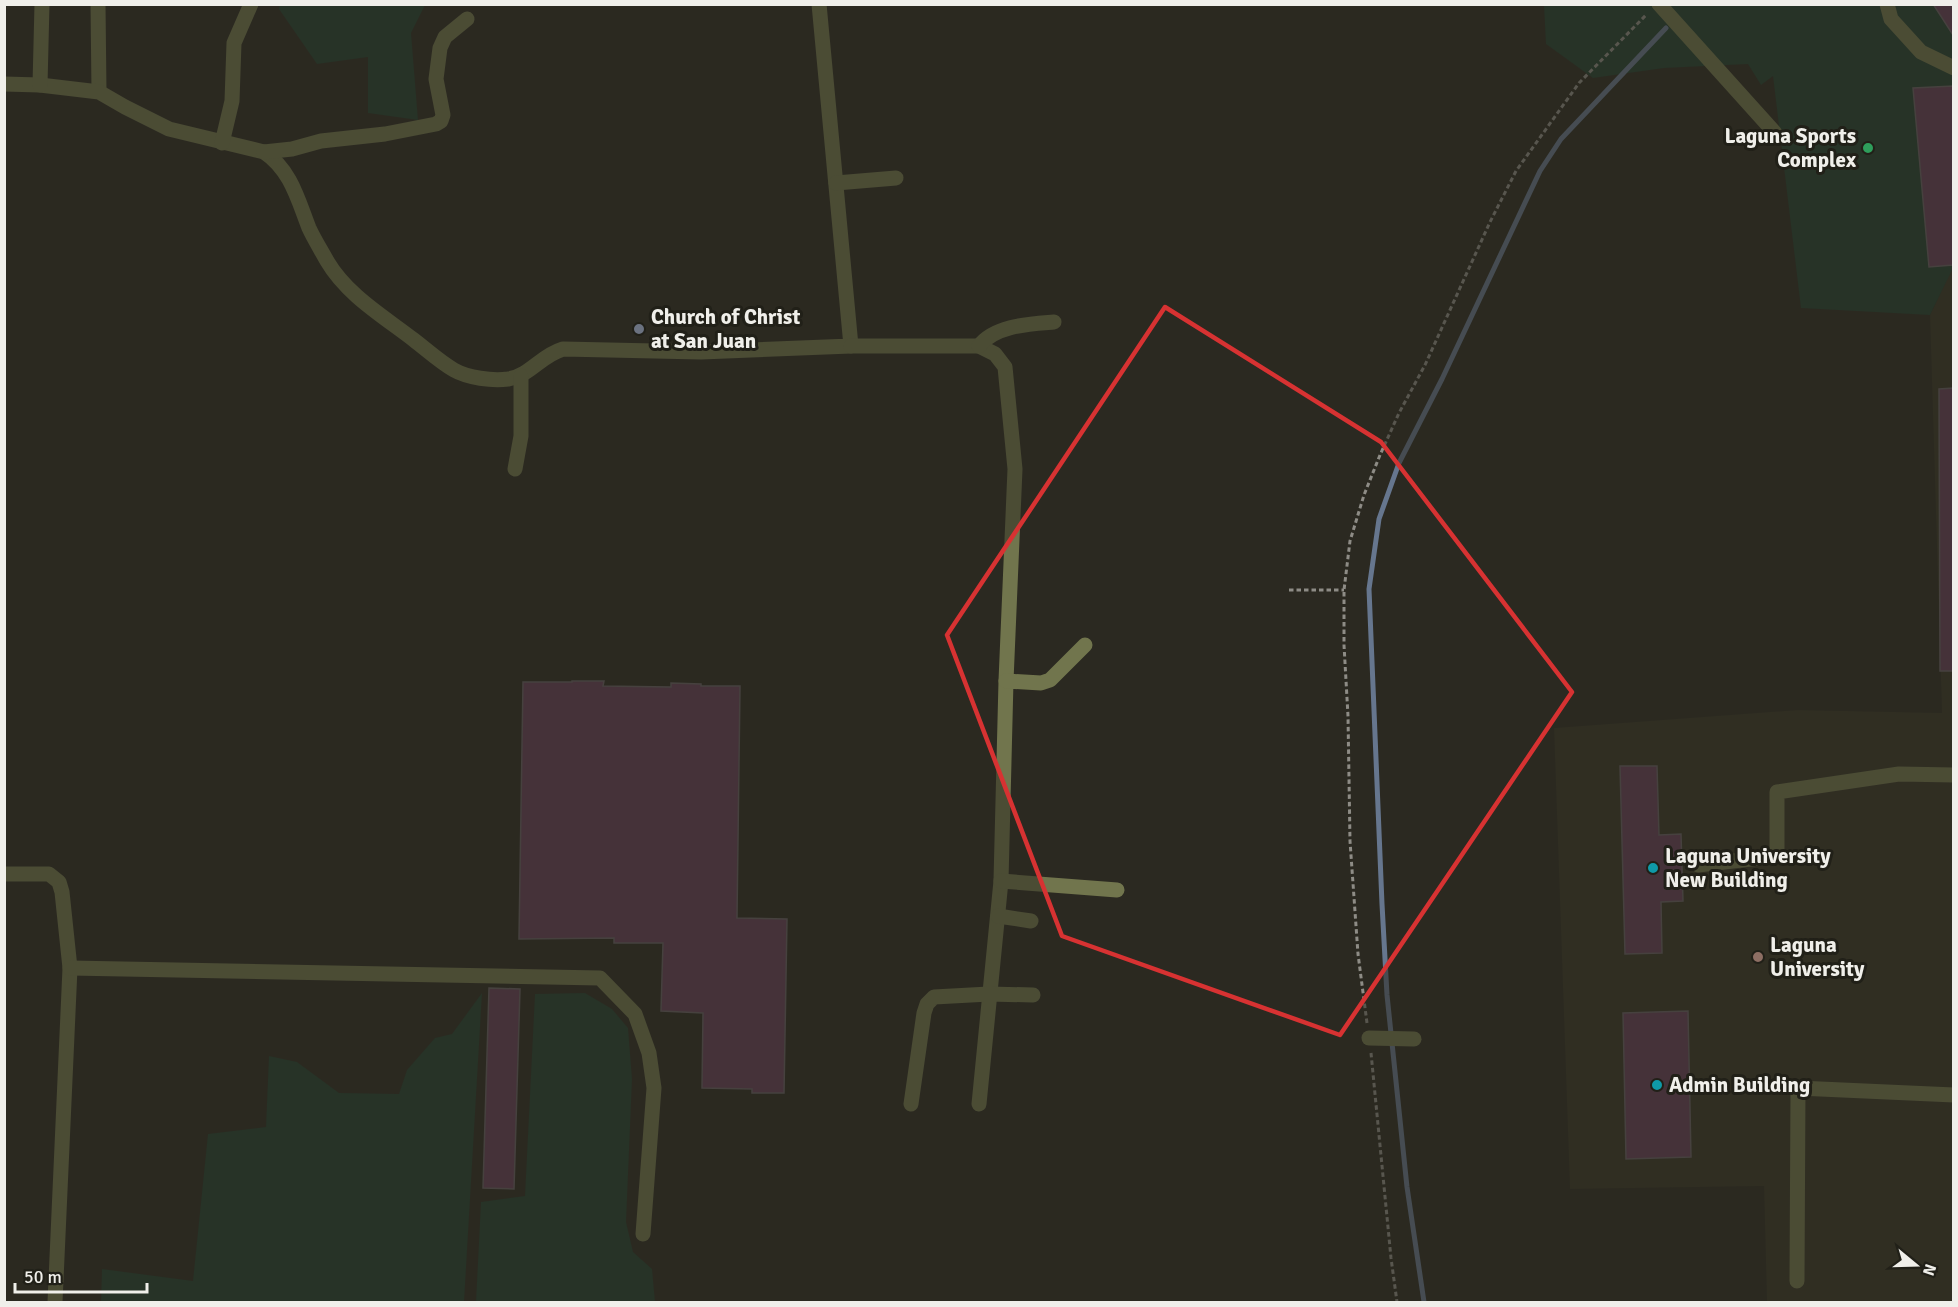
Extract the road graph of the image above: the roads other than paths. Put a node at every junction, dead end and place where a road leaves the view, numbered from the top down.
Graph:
1 (42, 4) edge
2 (99, 4) edge
3 (251, 4) edge
4 (819, 4) edge
5 (1887, 4) edge
6 (1654, 8) edge
7 (467, 19) dead end
8 (1953, 68) edge
9 (4, 84) edge
10 (40, 85) junction
11 (99, 92) junction
12 (1775, 133) dead end
13 (222, 143) junction
14 (264, 152) junction
15 (896, 178) dead end
16 (836, 183) junction
17 (1054, 322) dead end
18 (851, 346) junction
19 (980, 346) junction
20 (521, 376) junction
21 (515, 469) dead end
22 (1085, 645) dead end
23 (1006, 681) junction
24 (1953, 775) edge
25 (1698, 865) dead end
26 (4, 874) edge
27 (1001, 881) junction
28 (1117, 890) dead end
29 (998, 916) junction
30 (1030, 921) dead end
31 (70, 968) junction
32 (989, 994) junction
33 (1033, 995) dead end
34 (1953, 1095) edge
35 (911, 1104) dead end
36 (979, 1104) dead end
37 (643, 1234) dead end
38 (1797, 1281) dead end
39 (55, 1302) edge

1 - 10 street
2 - 11 street
3 - 13 street
4 - 16 street
5 - 8 street
6 - 12 street
7 - 14 street
9 - 10 street
10 - 11 street
11 - 13 street
13 - 14 street
14 - 20 street
15 - 16 street
16 - 18 street
17 - 19 street
18 - 19 street
18 - 20 street
19 - 23 street
20 - 21 street
22 - 23 street
23 - 27 street
24 - 25 street
26 - 31 street
27 - 28 street
27 - 29 street
29 - 30 street
29 - 32 street
31 - 37 street
31 - 39 street
32 - 33 street
32 - 35 street
32 - 36 street
34 - 38 street

